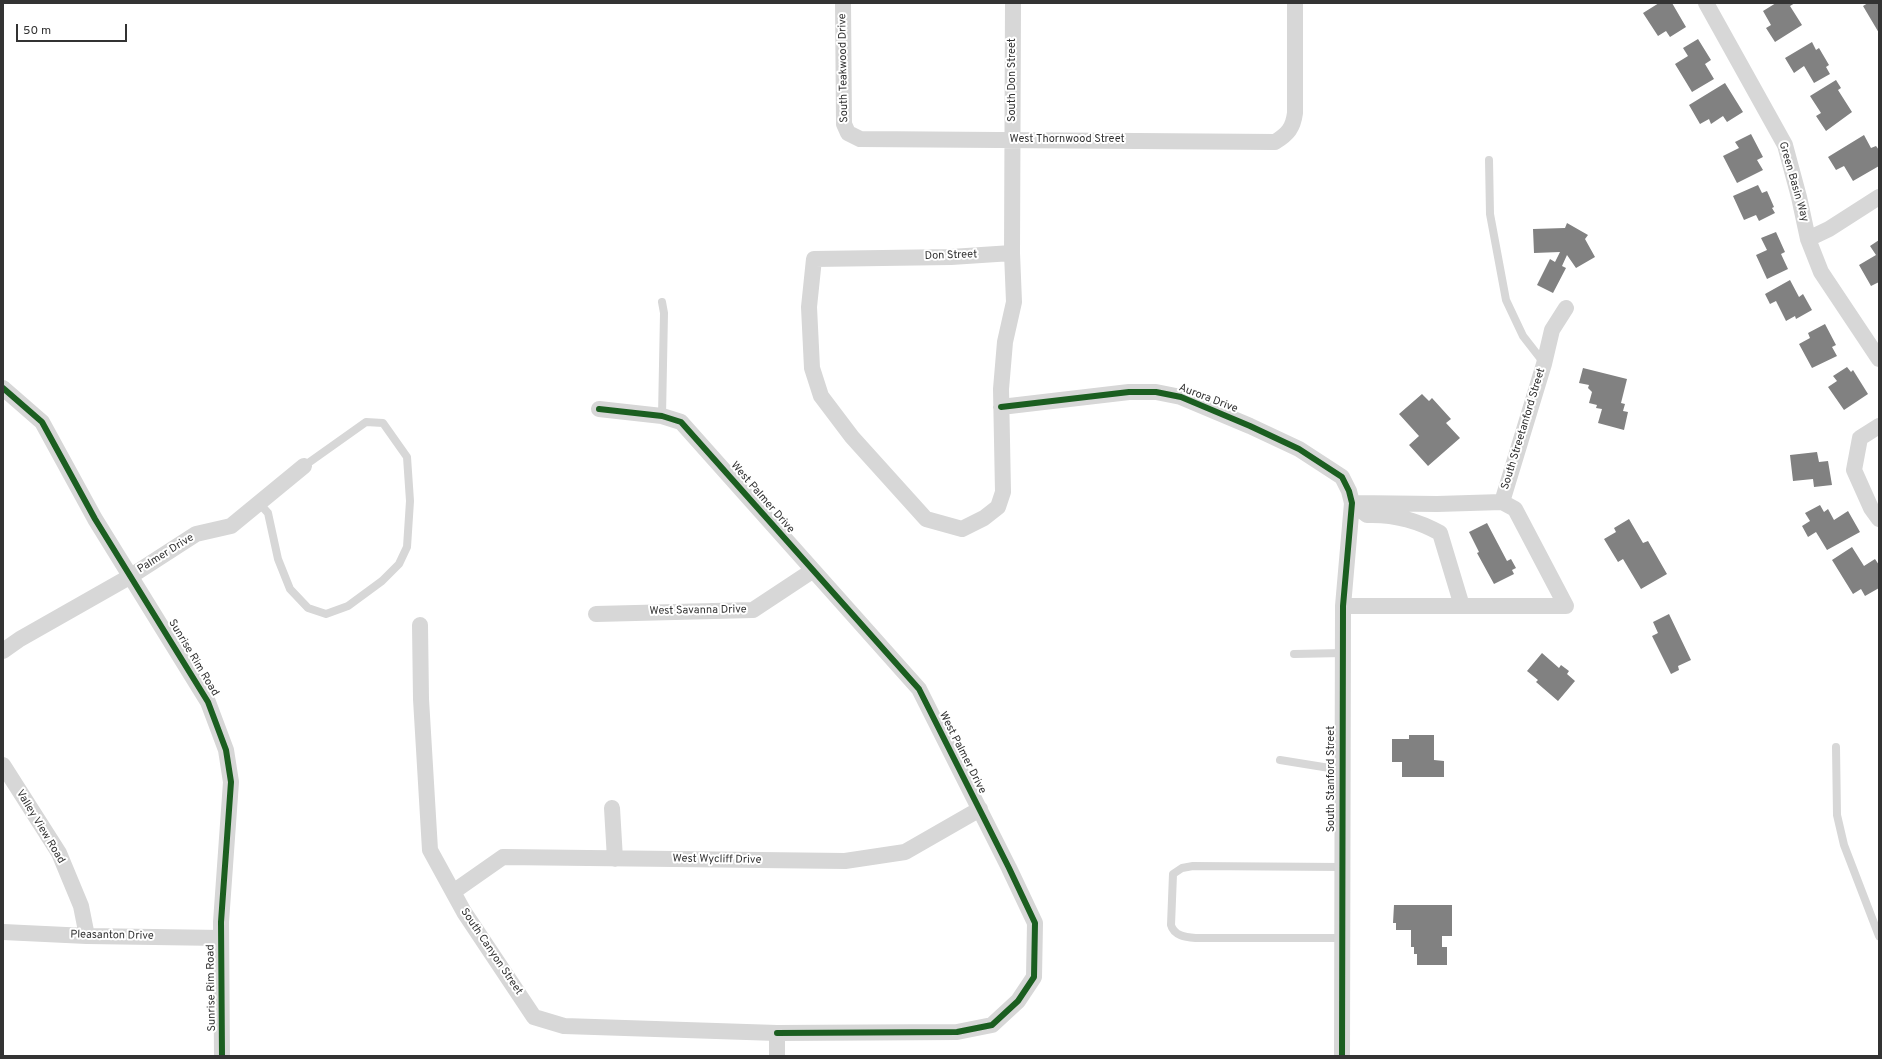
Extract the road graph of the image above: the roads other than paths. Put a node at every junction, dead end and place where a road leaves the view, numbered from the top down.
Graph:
1 (843, 3) edge
2 (1013, 3) edge
3 (1295, 3) edge
4 (1706, 3) edge
5 (848, 133) joint
6 (1013, 139) junction
7 (1489, 160) dead end
8 (1879, 197) edge
9 (1808, 240) junction
10 (1012, 253) junction
11 (662, 302) dead end
12 (1566, 308) dead end
13 (1879, 359) edge
14 (1544, 364) junction
15 (3, 388) edge
16 (1002, 407) junction
17 (599, 409) dead end
18 (662, 416) junction
19 (1879, 426) edge
20 (304, 466) joint
21 (1502, 502) junction
22 (259, 503) junction
23 (1352, 503) junction
24 (1879, 520) edge
25 (812, 571) junction
26 (131, 576) junction
27 (1343, 606) junction
28 (1462, 606) junction
29 (596, 614) dead end
30 (420, 625) dead end
31 (3, 651) edge
32 (1343, 653) junction
33 (1294, 654) dead end
34 (1836, 747) dead end
35 (1280, 760) dead end
36 (3, 766) edge
37 (1342, 770) junction
38 (612, 808) dead end
39 (980, 809) junction
40 (616, 859) junction
41 (1342, 867) junction
42 (453, 892) junction
43 (3, 932) edge
44 (86, 936) junction
45 (1879, 936) edge
46 (221, 938) junction
47 (1342, 938) junction
48 (777, 1033) junction
49 (222, 1056) edge
50 (777, 1056) edge
51 (1342, 1056) edge

1 - 5 street, South Teakwood Drive
2 - 6 street, South Don Street
3 - 6 street, West Thornwood Street
4 - 9 street, Green Basin Way
5 - 6 street, West Thornwood Street
6 - 10 street, South Don Street
7 - 14 lane
8 - 9 street
9 - 13 street, Green Basin Way
10 - 16 street
10 - 16 street, Don Street
11 - 18 lane
12 - 14 street, South Streetanford Street
14 - 21 street, South Streetanford Street
15 - 26 street, Sunrise Rim Road
16 - 23 street, Aurora Drive
17 - 18 street, West Palmer Drive
18 - 25 street, West Palmer Drive
19 - 24 street
20 - 22 street, Palmer Drive
20 - 22 lane
21 - 23 street, South Streetanford Street
21 - 28 street
22 - 26 street, Palmer Drive
23 - 27 street, South Stanford Street
23 - 28 street
25 - 29 street, West Savanna Drive
25 - 39 street, West Palmer Drive
26 - 31 street, Palmer Drive
26 - 46 street, Sunrise Rim Road
27 - 28 street
27 - 32 street, South Stanford Street
30 - 42 street, South Canyon Street
32 - 33 lane
32 - 37 street, South Stanford Street
34 - 45 lane
35 - 37 lane
36 - 44 street, Valley View Road
37 - 41 street, South Stanford Street
38 - 40 street
39 - 40 street, West Wycliff Drive
39 - 48 street, West Palmer Drive
40 - 42 street, West Wycliff Drive
41 - 47 street, South Stanford Street
41 - 47 lane
42 - 48 street, South Canyon Street
43 - 44 street, Pleasanton Drive
44 - 46 street, Pleasanton Drive
46 - 49 street, Sunrise Rim Road
47 - 51 street, South Stanford Street
48 - 50 street

